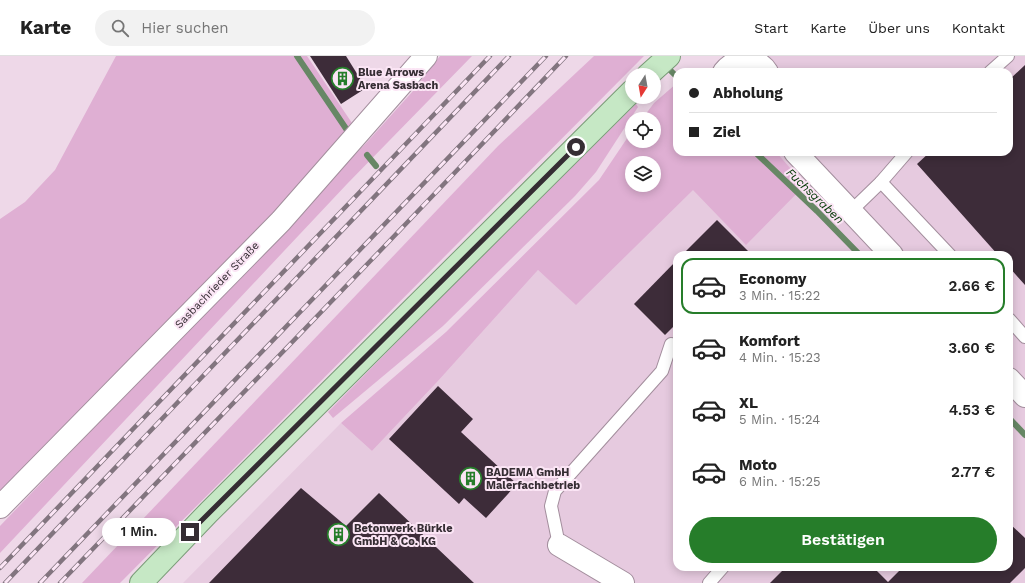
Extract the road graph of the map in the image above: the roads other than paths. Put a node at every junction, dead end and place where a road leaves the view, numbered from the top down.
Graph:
1 (426, 56) edge
2 (669, 56) edge
3 (1008, 56) edge
4 (656, 68) edge
5 (728, 68) edge
6 (765, 68) edge
7 (994, 68) edge
8 (625, 98) edge
9 (799, 156) edge
10 (904, 156) edge
11 (881, 182) junction
12 (851, 211) junction
13 (888, 251) edge
14 (946, 251) edge
15 (1013, 324) edge
16 (1025, 337) edge
17 (671, 344) dead end
18 (1013, 383) edge
19 (1025, 396) edge
20 (0, 507) edge
21 (559, 545) joint
22 (720, 571) edge
23 (141, 583) edge
24 (623, 583) edge
25 (709, 583) edge

1 - 20 street, Sasbachrieder Straße
2 - 4 main road
3 - 7 lane
5 - 6 street
8 - 23 main road
9 - 12 street
10 - 11 lane
11 - 12 lane
11 - 14 lane
12 - 13 street
15 - 16 lane
17 - 21 lane
18 - 19 street
21 - 24 street
22 - 25 lane

